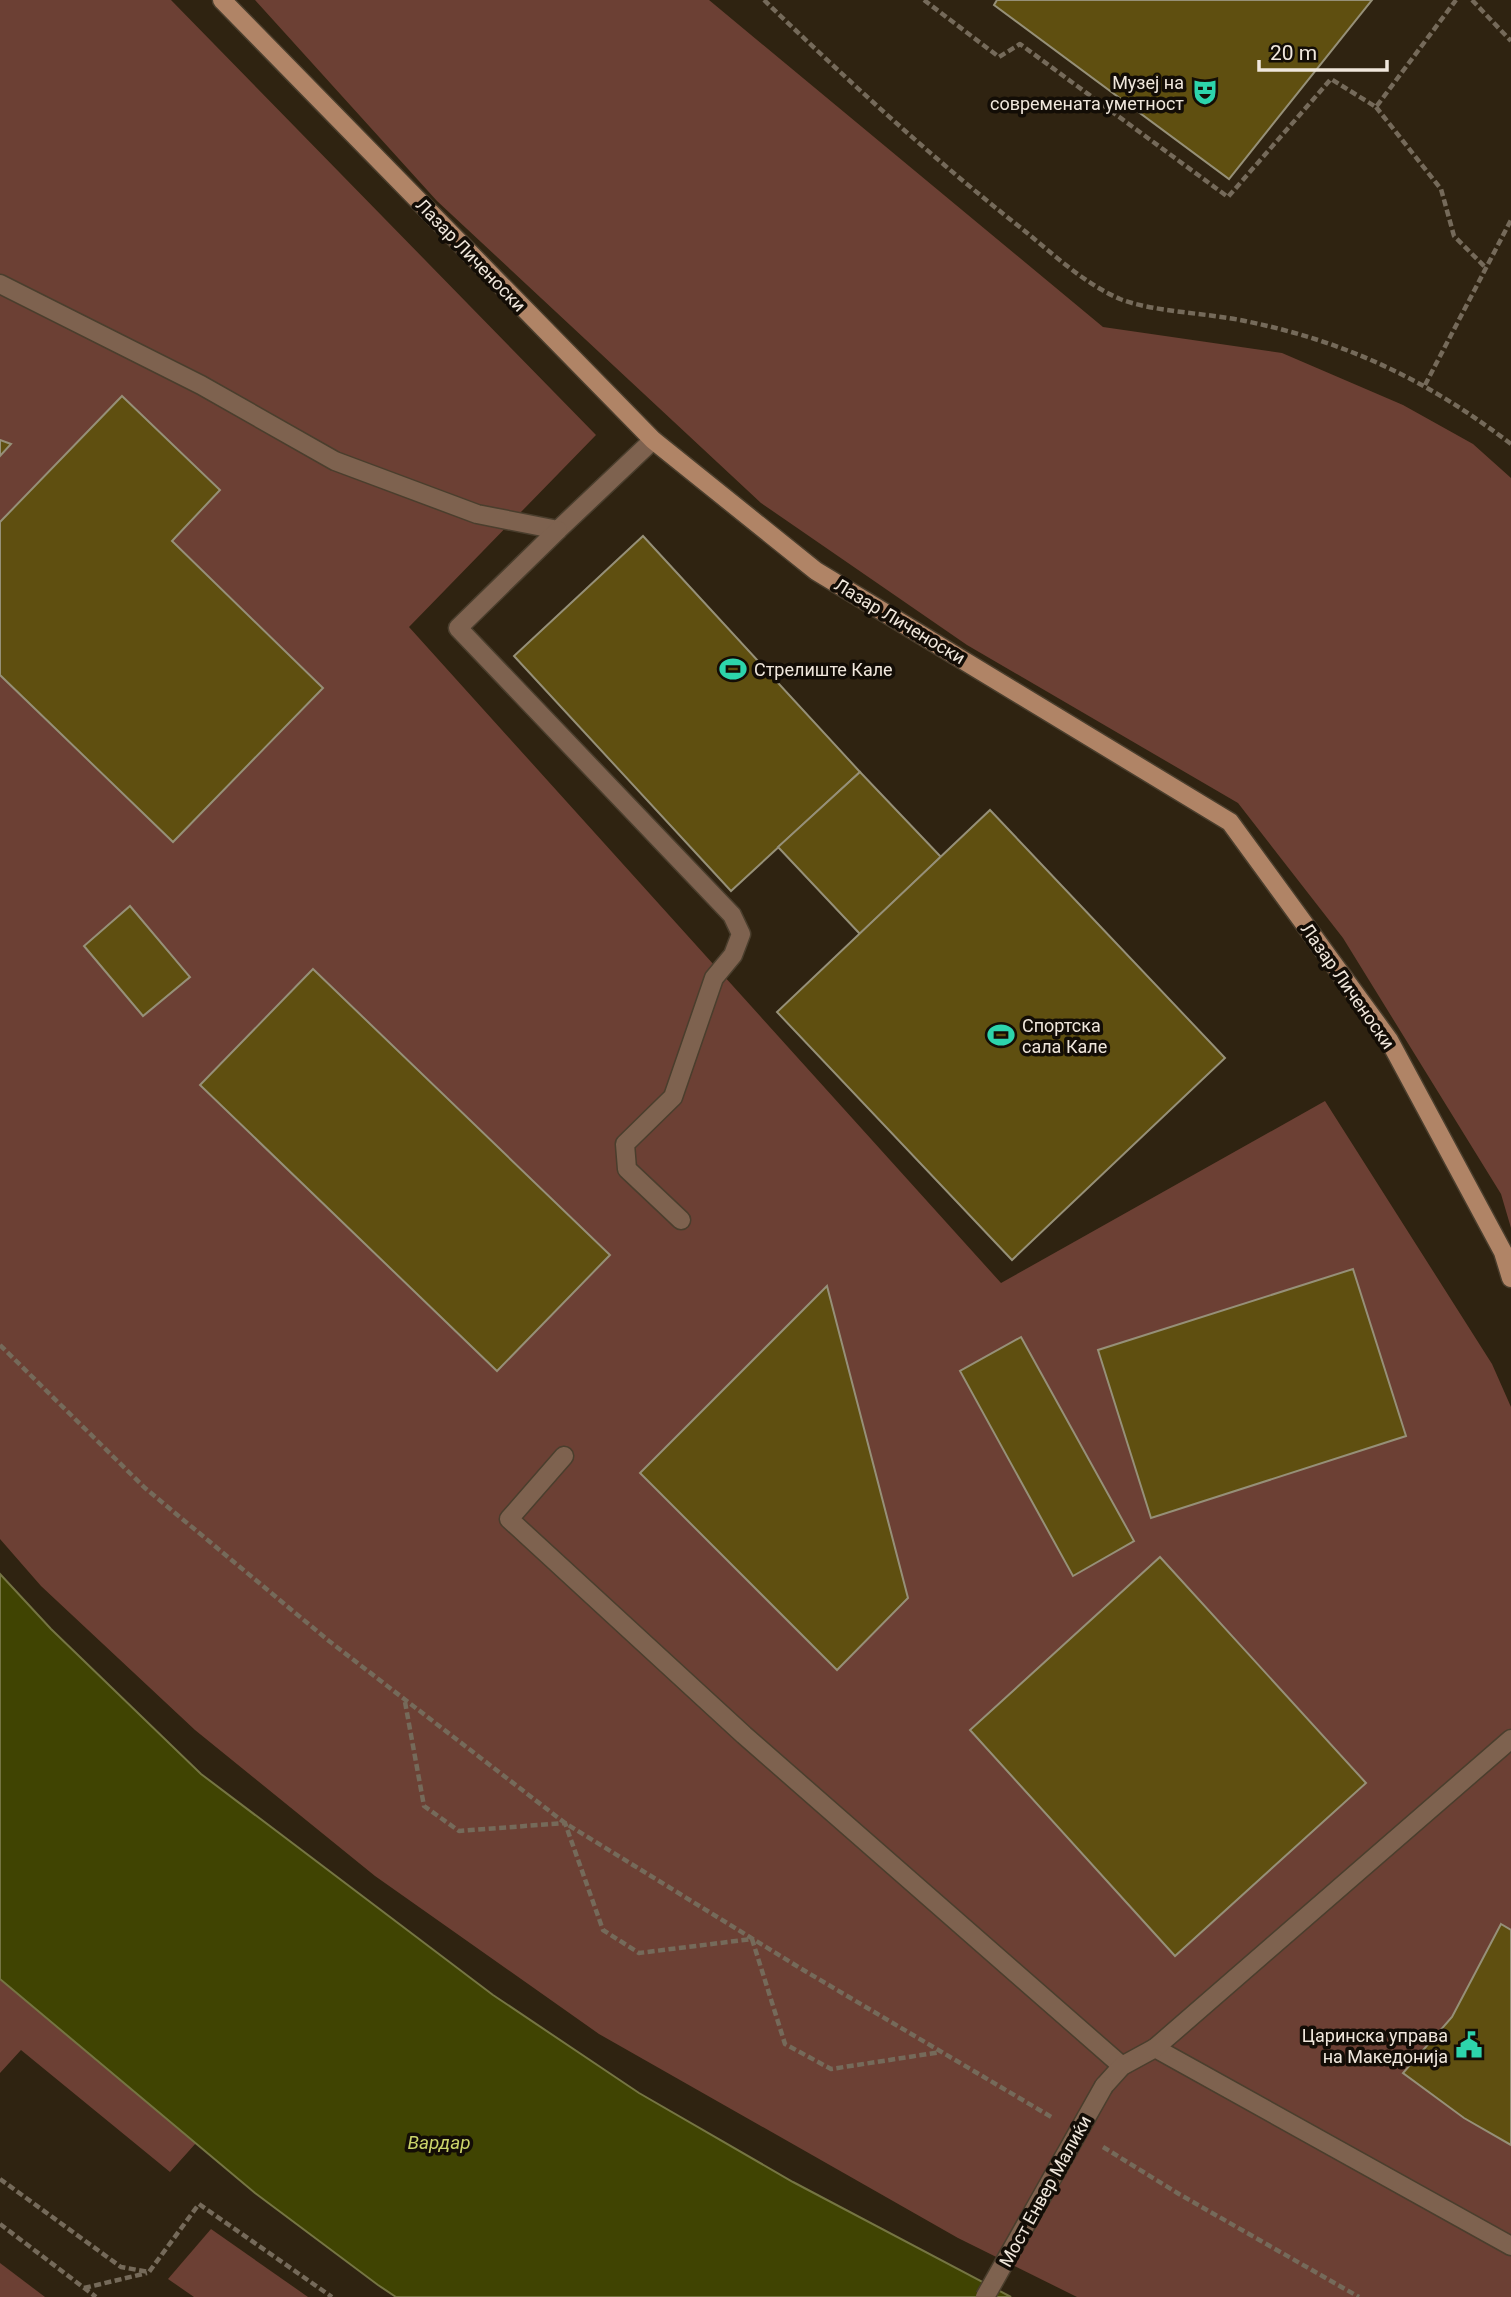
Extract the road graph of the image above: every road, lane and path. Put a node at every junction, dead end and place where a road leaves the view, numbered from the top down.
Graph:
1 (222, 0) edge
2 (764, 0) edge
3 (924, 0) edge
4 (1456, 0) edge
5 (1472, 0) edge
6 (1511, 41) edge
7 (1376, 107) junction
8 (1511, 220) edge
9 (1486, 268) junction
10 (0, 284) edge
11 (1425, 385) junction
12 (653, 440) junction
13 (1511, 444) edge
14 (558, 530) junction
15 (681, 1220) dead end
16 (1511, 1278) edge
17 (0, 1345) edge
18 (564, 1456) dead end
19 (405, 1702) junction
20 (1511, 1739) edge
21 (565, 1823) junction
22 (752, 1939) junction
23 (1155, 2048) junction
24 (942, 2052) junction
25 (1122, 2066) junction
26 (1060, 2122) dead end
27 (1096, 2143) dead end
28 (0, 2179) edge
29 (0, 2224) edge
30 (1511, 2246) edge
31 (149, 2272) junction
32 (83, 2288) junction
33 (96, 2297) edge
34 (332, 2297) edge
35 (985, 2297) edge
36 (1359, 2297) edge

1 - 12 street, Лазар Личеноски
2 - 11 path
3 - 7 path
4 - 7 path
5 - 6 path
7 - 9 path
8 - 9 path
9 - 11 path
10 - 14 street
11 - 13 path
12 - 14 street
12 - 16 street, Лазар Личеноски
14 - 15 street
17 - 19 path
18 - 25 street
19 - 21 path
19 - 21 path
20 - 23 street, Мост Енвер Малиќи
21 - 22 path
21 - 22 path
22 - 24 path
22 - 24 path
23 - 25 street, Мост Енвер Малиќи
23 - 30 street
24 - 26 path
25 - 35 street, Мост Енвер Малиќи, bridge
27 - 36 path
28 - 31 path
29 - 32 path
31 - 32 path
31 - 34 path
32 - 33 path

